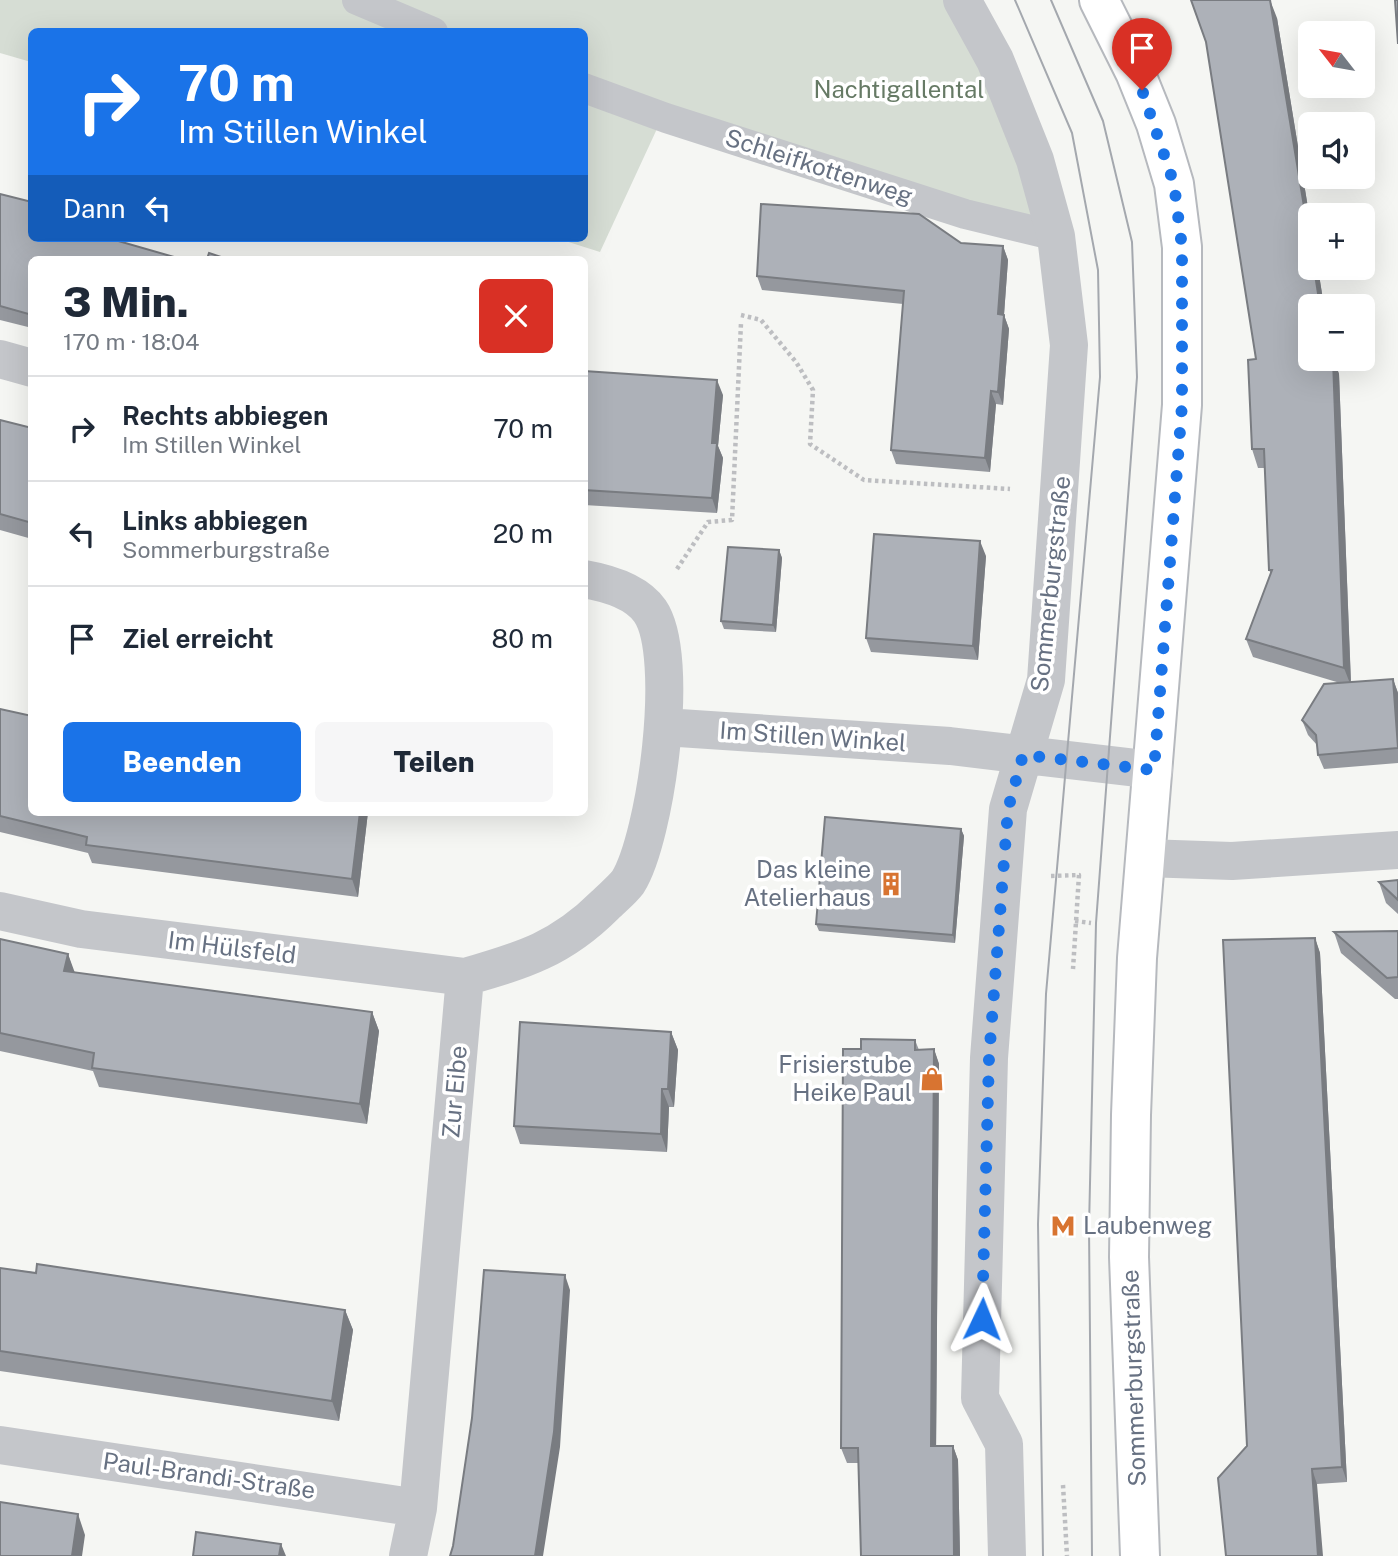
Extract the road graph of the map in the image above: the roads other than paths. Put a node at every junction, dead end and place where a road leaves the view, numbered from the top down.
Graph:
1 (357, 0) edge
2 (962, 0) edge
3 (1099, 0) edge
4 (424, 28) edge
5 (588, 89) edge
6 (1056, 236) junction
7 (0, 359) edge
8 (28, 367) edge
9 (588, 580) edge
10 (664, 727) junction
11 (1023, 755) junction
12 (1154, 770) junction
13 (1398, 850) edge
14 (1145, 858) junction
15 (0, 911) edge
16 (465, 977) junction
17 (0, 1446) edge
18 (418, 1508) junction
19 (408, 1556) edge
20 (1007, 1556) edge
21 (1140, 1556) edge

1 - 4 lane
2 - 6 street, Sommerburgstraße
3 - 12 street, Sommerburgstraße
5 - 6 lane, Schleifkottenweg
6 - 11 street, Sommerburgstraße
7 - 8 street
9 - 10 street
10 - 11 street, Im Stillen Winkel
10 - 16 street
11 - 12 street, Im Stillen Winkel
11 - 20 street, Sommerburgstraße
12 - 14 street, Sommerburgstraße
13 - 14 street
14 - 21 street, Sommerburgstraße
15 - 16 street, Im Hülsfeld
16 - 18 street, Zur Eibe
17 - 18 street, Paul-Brandi-Straße
18 - 19 street, Zur Eibe

